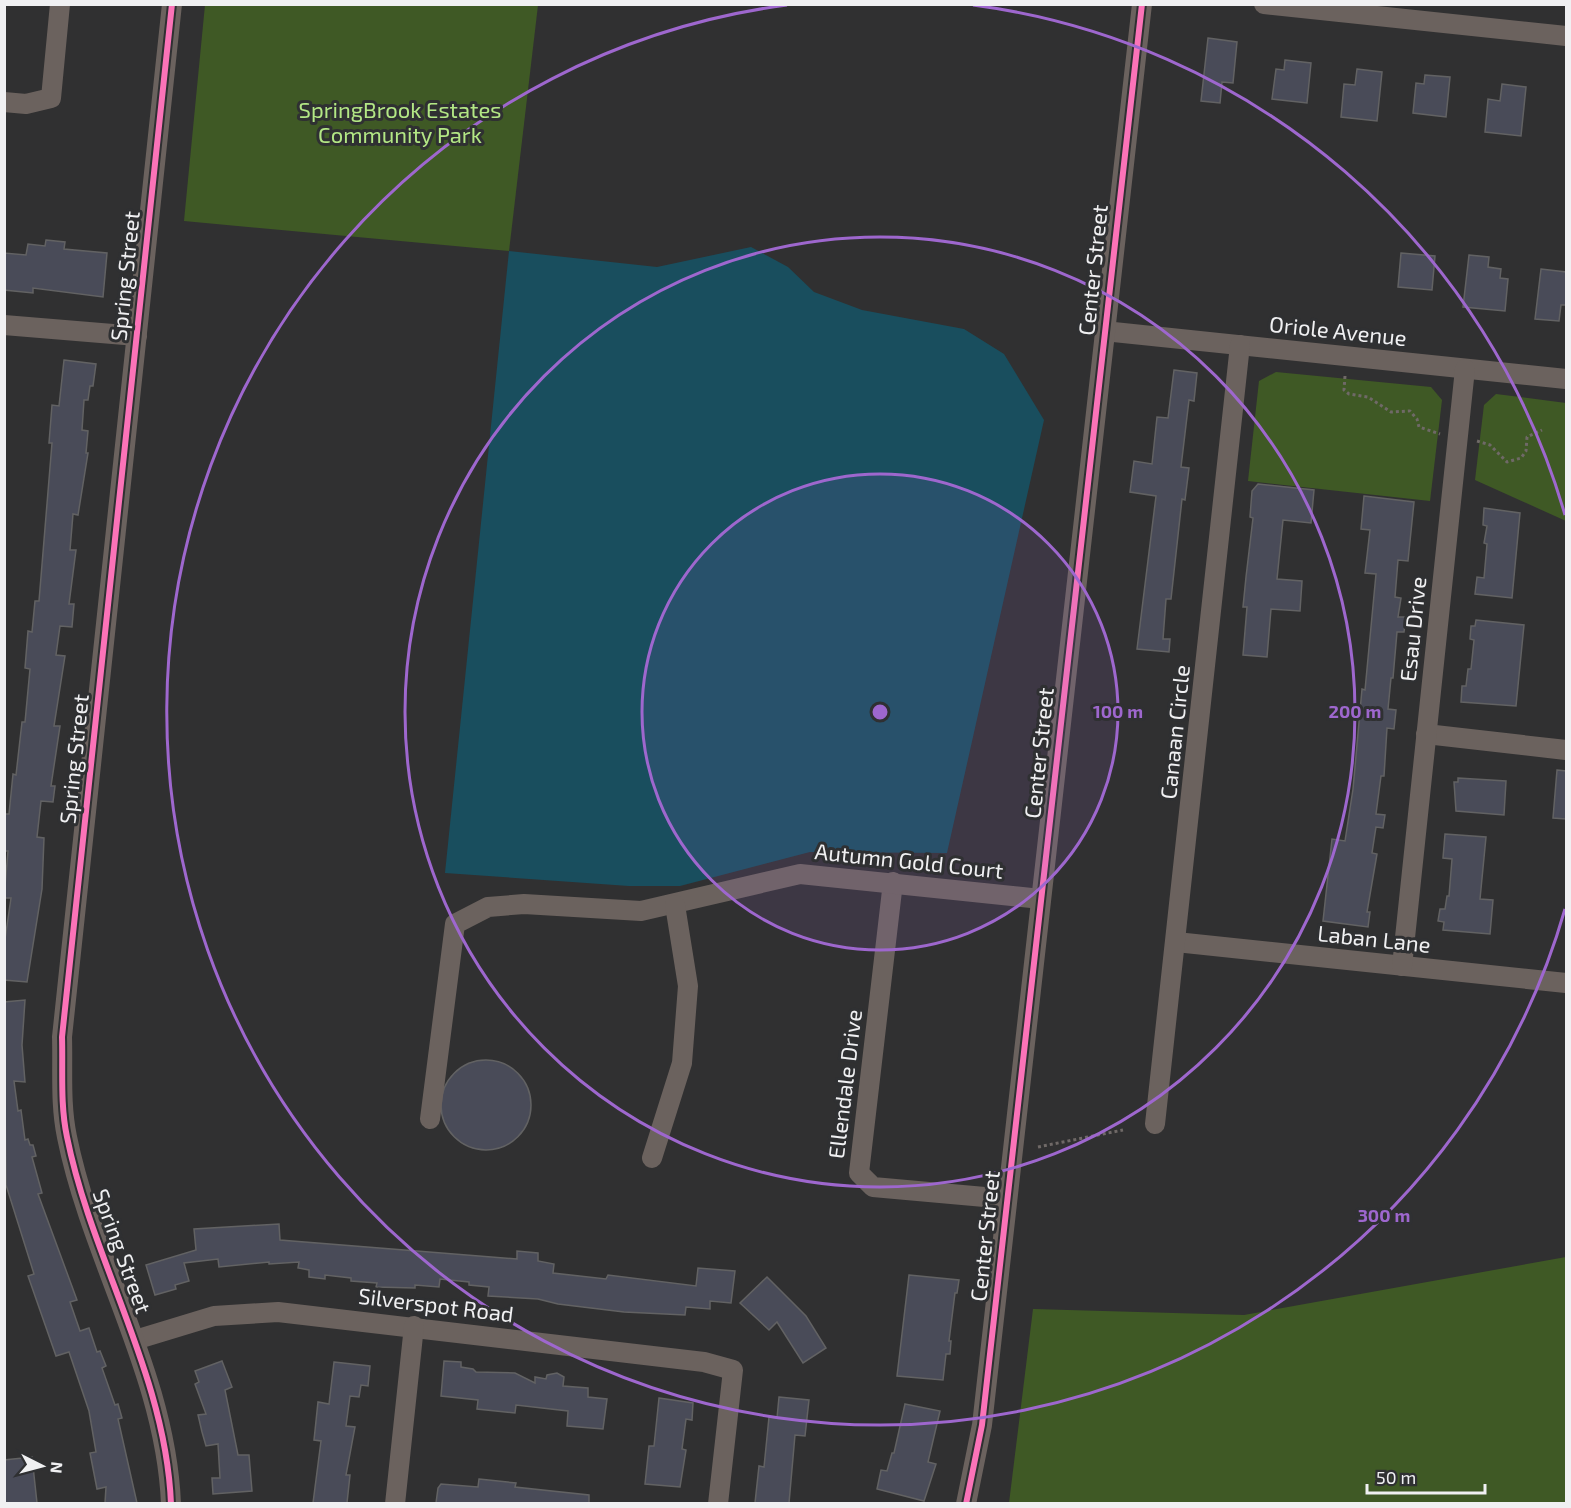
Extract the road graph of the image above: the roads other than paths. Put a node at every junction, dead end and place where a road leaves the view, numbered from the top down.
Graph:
1 (60, 4) edge
2 (172, 4) edge
3 (1142, 4) edge
4 (1264, 4) edge
5 (1566, 36) edge
6 (4, 102) edge
7 (4, 326) edge
8 (1104, 331) junction
9 (137, 336) junction
10 (1240, 345) junction
11 (1465, 369) junction
12 (1566, 379) edge
13 (1426, 734) junction
14 (1566, 750) edge
15 (893, 882) junction
16 (1041, 899) junction
17 (675, 905) junction
18 (1176, 942) junction
19 (1402, 966) junction
20 (1566, 983) edge
21 (430, 1119) dead end
22 (1155, 1124) dead end
23 (652, 1158) dead end
24 (1007, 1199) junction
25 (414, 1326) junction
26 (135, 1340) junction
27 (171, 1503) edge
28 (395, 1503) edge
29 (718, 1503) edge
30 (966, 1503) edge

1 - 6 street
2 - 9 street, Spring Street
3 - 8 street, Center Street
4 - 5 street
7 - 9 street
8 - 10 street, Oriole Avenue
8 - 16 street, Center Street
9 - 26 street, Spring Street
10 - 11 street, Oriole Avenue
10 - 18 street, Canaan Circle
11 - 12 street, Oriole Avenue
11 - 13 street, Esau Drive
13 - 14 street
13 - 19 street, Esau Drive
15 - 16 street, Autumn Gold Court
15 - 17 street, Autumn Gold Court
15 - 24 street, Ellendale Drive
16 - 24 street, Center Street
17 - 21 street, Autumn Gold Court
17 - 23 street
18 - 19 street, Laban Lane
18 - 22 street, Canaan Circle
19 - 20 street, Laban Lane
24 - 30 street, Center Street
25 - 26 street, Silverspot Road
25 - 28 street
25 - 29 street, Silverspot Road
26 - 27 street, Spring Street

